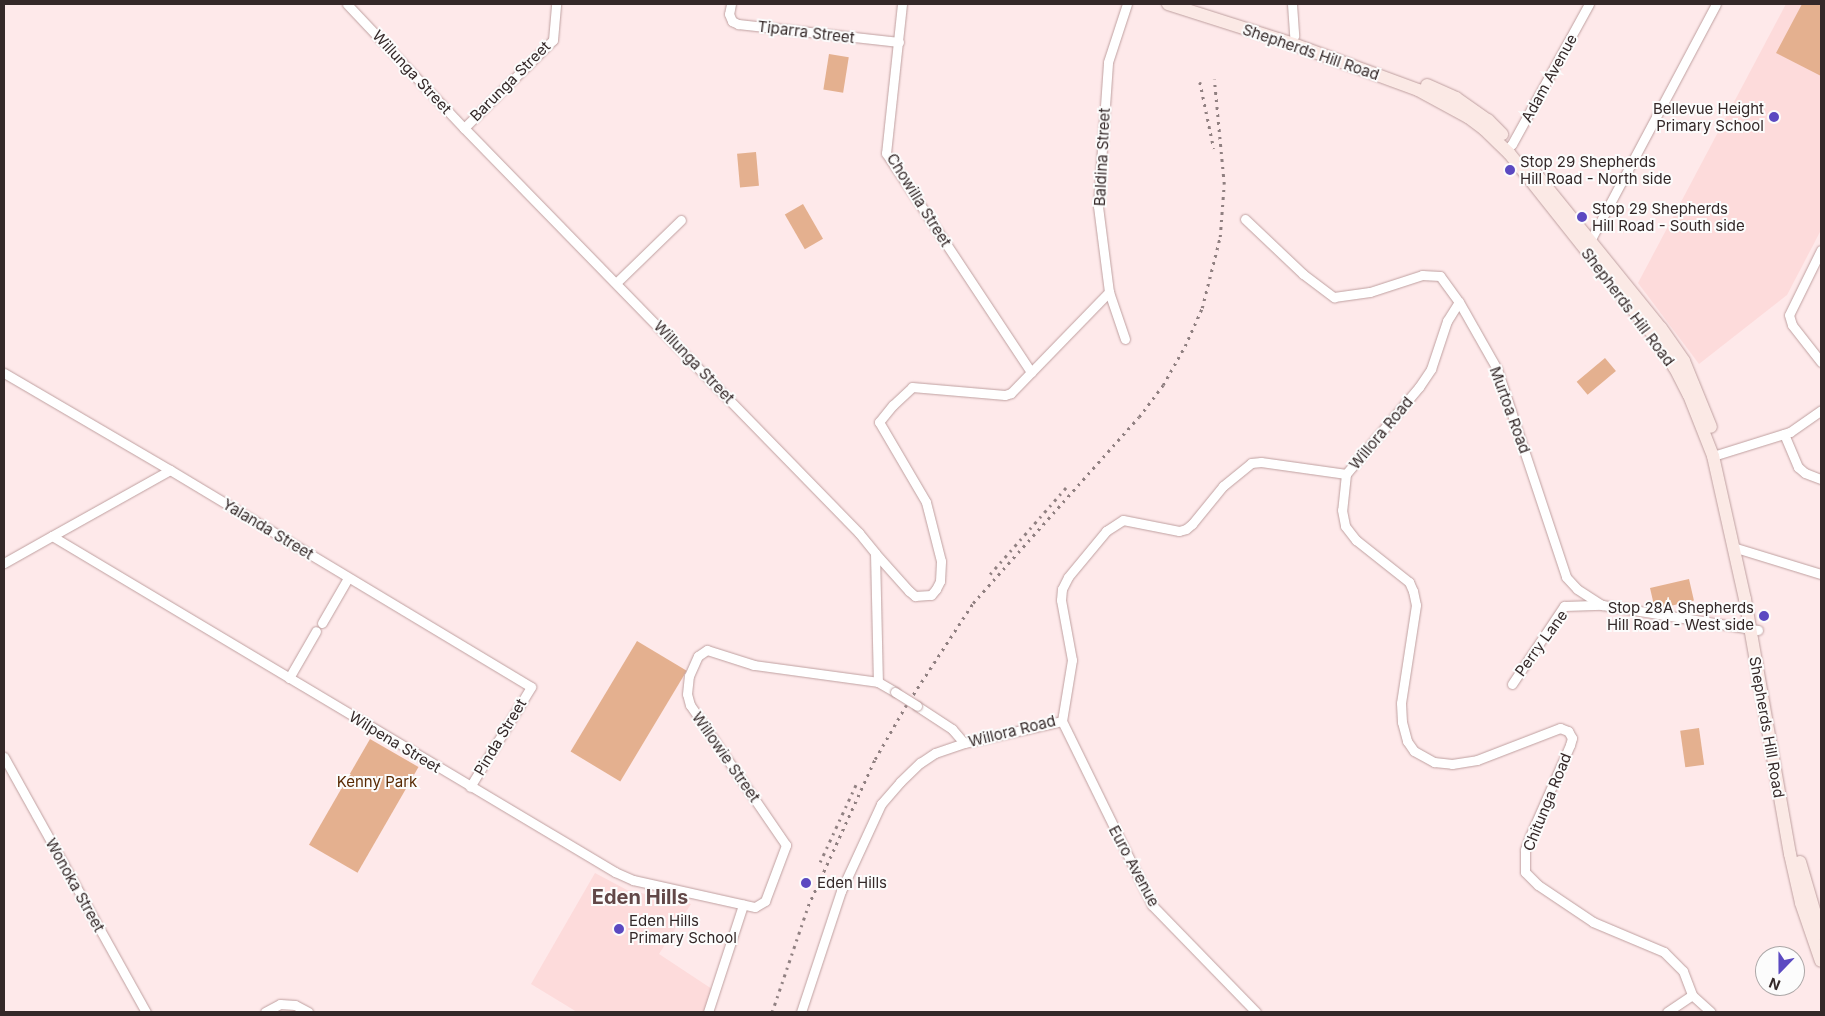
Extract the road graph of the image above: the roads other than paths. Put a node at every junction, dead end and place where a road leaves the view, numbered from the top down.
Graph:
1 (347, 4) edge
2 (556, 4) edge
3 (730, 4) edge
4 (902, 4) edge
5 (1127, 4) edge
6 (1168, 4) edge
7 (1191, 4) edge
8 (1292, 4) edge
9 (1589, 4) edge
10 (1716, 4) edge
11 (1294, 36) junction
12 (899, 42) junction
13 (464, 128) junction
14 (1509, 147) junction
15 (1246, 219) dead end
16 (681, 220) dead end
17 (1587, 243) junction
18 (1821, 250) edge
19 (617, 282) junction
20 (1109, 292) junction
21 (1459, 302) junction
22 (1125, 339) dead end
23 (1821, 362) edge
24 (1031, 372) junction
25 (4, 373) edge
26 (1821, 410) edge
27 (1784, 434) junction
28 (1717, 456) junction
29 (170, 470) junction
30 (1346, 474) junction
31 (1821, 479) edge
32 (52, 536) junction
33 (1736, 549) junction
34 (875, 553) junction
35 (4, 563) edge
36 (1821, 574) edge
37 (348, 578) junction
38 (1602, 605) junction
39 (322, 623) dead end
40 (1754, 630) junction
41 (316, 631) dead end
42 (289, 678) junction
43 (878, 682) junction
44 (1512, 684) dead end
45 (531, 687) joint
46 (1062, 722) junction
47 (964, 743) junction
48 (4, 757) edge
49 (470, 787) junction
50 (743, 905) junction
51 (755, 907) joint
52 (1821, 934) edge
53 (1821, 961) edge
54 (1692, 995) junction
55 (146, 1012) edge
56 (265, 1012) edge
57 (308, 1012) edge
58 (708, 1012) edge
59 (801, 1012) edge
60 (1256, 1012) edge
61 (1667, 1012) edge
62 (1711, 1012) edge

1 - 13 street, Willunga Street
2 - 13 street, Barunga Street
3 - 12 street, Tiparra Street
4 - 12 street, Chowilla Street
5 - 20 street, Baldina Street
6 - 14 main road, Shepherds Hill Road
7 - 11 main road, Shepherds Hill Road
8 - 11 street
9 - 14 street, Adam Avenue
10 - 17 street
11 - 14 main road, Shepherds Hill Road
12 - 24 street, Chowilla Street
13 - 19 street, Willunga Street
14 - 17 main road, Shepherds Hill Road
15 - 21 street, Murtoa Road
16 - 19 street
17 - 28 main road, Shepherds Hill Road
18 - 23 street
19 - 34 street, Willunga Street
20 - 22 street, Baldina Street
20 - 24 street
21 - 30 street, Willora Road
21 - 38 street, Murtoa Road
24 - 34 street, Willunga Street
25 - 29 street, Yalanda Street
26 - 27 street
27 - 28 street
27 - 31 street
28 - 33 main road, Shepherds Hill Road
29 - 32 street
29 - 37 street, Yalanda Street
30 - 46 street, Willora Road
30 - 54 street, Chitunga Road
32 - 35 street
32 - 42 street, Wilpena Street
33 - 36 street
33 - 40 main road, Shepherds Hill Road
34 - 43 street
37 - 39 street
37 - 45 street, Yalanda Street
38 - 40 street, Murtoa Road
38 - 44 street, Perry Lane
40 - 52 main road, Shepherds Hill Road
40 - 53 main road, Shepherds Hill Road
41 - 42 street
42 - 49 street, Wilpena Street
43 - 47 street, bridge
43 - 51 street, Willowie Street
45 - 49 street, Pinda Street
46 - 47 street, Willora Road
46 - 60 street, Euro Avenue
47 - 59 street, Willora Road
48 - 55 street, Wonoka Street
49 - 50 street, Wilpena Street
50 - 51 street, Wilpena Street
50 - 58 street
54 - 61 street
54 - 62 street, Chitunga Road
56 - 57 street

